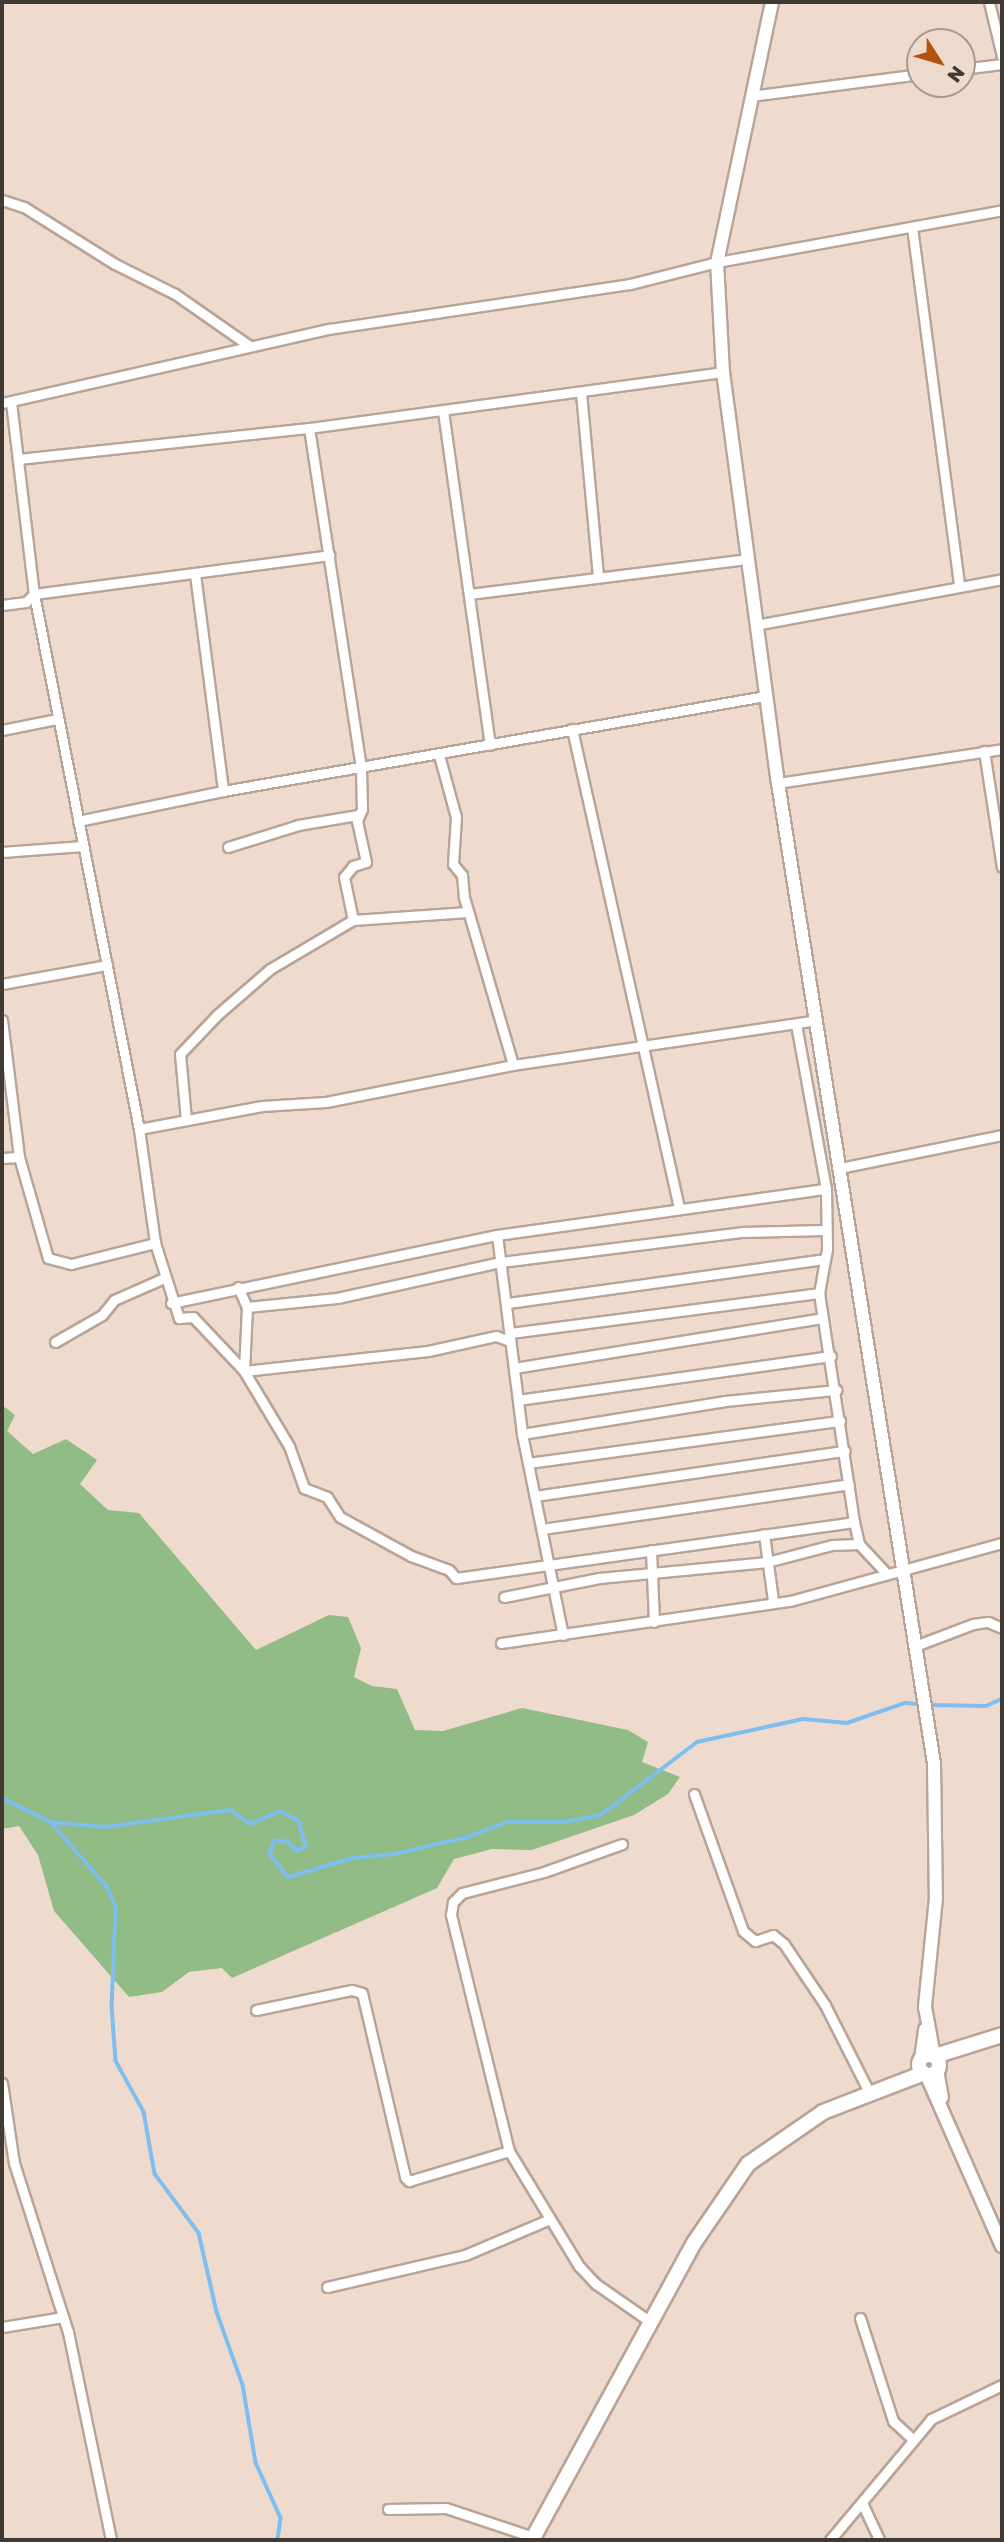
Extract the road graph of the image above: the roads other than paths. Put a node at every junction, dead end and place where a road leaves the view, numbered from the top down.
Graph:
1 (772, 2) edge
2 (989, 2) edge
3 (1002, 56) edge
4 (1002, 64) edge
5 (976, 67) edge
6 (906, 76) edge
7 (751, 96) junction
8 (2, 200) edge
9 (1002, 210) edge
10 (912, 227) junction
11 (717, 261) junction
12 (248, 345) junction
13 (723, 372) junction
14 (581, 393) junction
15 (6, 402) edge
16 (443, 411) junction
17 (309, 428) junction
18 (18, 459) junction
19 (329, 555) junction
20 (746, 559) junction
21 (195, 574) junction
22 (598, 576) junction
23 (1002, 579) edge
24 (959, 586) junction
25 (34, 594) junction
26 (470, 594) junction
27 (2, 605) edge
28 (755, 625) junction
29 (765, 696) junction
30 (57, 719) junction
31 (572, 729) junction
32 (2, 730) edge
33 (490, 745) junction
34 (1002, 749) edge
35 (984, 751) junction
36 (439, 755) junction
37 (361, 769) junction
38 (778, 783) junction
39 (223, 791) junction
40 (358, 815) junction
41 (78, 821) junction
42 (83, 846) junction
43 (228, 848) dead end
44 (2, 852) edge
45 (1002, 867) edge
46 (468, 912) junction
47 (353, 920) junction
48 (107, 965) junction
49 (2, 984) edge
50 (2, 1020) edge
51 (816, 1020) junction
52 (796, 1024) junction
53 (641, 1045) junction
54 (513, 1065) junction
55 (186, 1120) junction
56 (139, 1129) junction
57 (1002, 1135) edge
58 (19, 1157) junction
59 (2, 1158) edge
60 (840, 1168) junction
61 (826, 1189) junction
62 (678, 1209) junction
63 (824, 1230) junction
64 (497, 1235) junction
65 (155, 1243) junction
66 (824, 1259) junction
67 (501, 1262) junction
68 (164, 1278) junction
69 (239, 1287) junction
70 (819, 1293) junction
71 (172, 1303) junction
72 (508, 1303) junction
73 (247, 1307) junction
74 (822, 1318) junction
75 (511, 1333) junction
76 (55, 1342) dead end
77 (831, 1356) junction
78 (514, 1368) junction
79 (244, 1371) junction
80 (836, 1390) junction
81 (519, 1400) junction
82 (840, 1421) junction
83 (522, 1434) junction
84 (845, 1451) junction
85 (528, 1463) junction
86 (849, 1484) junction
87 (535, 1496) junction
88 (853, 1522) junction
89 (542, 1529) junction
90 (764, 1534) junction
91 (1002, 1543) edge
92 (859, 1544) junction
93 (652, 1550) junction
94 (767, 1562) junction
95 (549, 1565) junction
96 (904, 1569) junction
97 (654, 1572) junction
98 (887, 1574) junction
99 (553, 1589) junction
100 (504, 1597) dead end
101 (773, 1601) junction
102 (654, 1622) junction
103 (1002, 1628) edge
104 (564, 1634) junction
105 (501, 1643) dead end
106 (915, 1646) junction
107 (694, 1794) dead end
108 (622, 1844) dead end
109 (256, 2010) dead end
110 (1002, 2035) edge
111 (930, 2064) junction
112 (2, 2083) edge
113 (871, 2091) junction
114 (509, 2151) junction
115 (548, 2220) junction
116 (1002, 2246) edge
117 (327, 2287) dead end
118 (64, 2317) junction
119 (860, 2318) dead end
120 (649, 2321) junction
121 (2, 2327) edge
122 (1002, 2385) edge
123 (911, 2438) junction
124 (863, 2505) junction
125 (388, 2509) dead end
126 (532, 2538) edge
127 (108, 2540) edge
128 (830, 2540) edge
129 (879, 2540) edge

1 - 7 main road
2 - 3 street
4 - 5 street
6 - 7 street
7 - 11 main road
8 - 12 street
9 - 10 street
10 - 11 street
10 - 24 street
11 - 12 street
11 - 13 main road
12 - 15 street
13 - 14 street
13 - 20 main road
14 - 16 street
14 - 22 street
15 - 18 street
16 - 17 street
16 - 26 street
17 - 18 street
17 - 19 street
18 - 25 street
19 - 21 street
19 - 37 street
20 - 22 street
20 - 28 main road
21 - 25 street
21 - 39 street
22 - 26 street
23 - 24 street
24 - 28 street
25 - 27 street
25 - 30 street
26 - 33 street
28 - 29 main road
29 - 31 street
29 - 38 main road
30 - 32 street
30 - 41 street
31 - 33 street
31 - 53 street
33 - 36 street
34 - 35 street
35 - 38 street
35 - 45 street
36 - 37 street
36 - 46 street
37 - 39 street
37 - 40 street
38 - 51 main road
39 - 41 street
40 - 43 street
40 - 47 street
41 - 42 street
42 - 44 street
42 - 48 street
46 - 47 street
46 - 54 street
47 - 55 street
48 - 49 street
48 - 56 street
50 - 58 street
51 - 52 street
51 - 60 main road
52 - 53 street
52 - 61 street
53 - 54 street
53 - 62 street
54 - 55 street
55 - 56 street
56 - 65 street
57 - 60 street
58 - 59 street
58 - 65 street
60 - 96 main road
61 - 62 street
61 - 63 street
62 - 64 street
63 - 66 street
63 - 67 street
64 - 67 street
64 - 69 street
65 - 68 street
66 - 70 street
66 - 72 street
67 - 72 street
67 - 73 street
68 - 71 street
68 - 76 street
69 - 71 street
69 - 73 street
70 - 74 street
70 - 75 street
71 - 79 street
72 - 75 street
73 - 79 street
74 - 77 street
74 - 78 street
75 - 78 street
75 - 79 street
77 - 80 street
77 - 81 street
78 - 81 street
79 - 95 street
80 - 82 street
80 - 83 street
81 - 83 street
82 - 84 street
82 - 85 street
83 - 85 street
84 - 86 street
84 - 87 street
85 - 87 street
86 - 88 street
86 - 89 street
87 - 89 street
88 - 90 street
88 - 92 street
89 - 95 street
90 - 93 street
90 - 94 street
91 - 96 street
92 - 94 street
92 - 98 street
93 - 95 street
93 - 97 street
94 - 97 street
94 - 101 street
95 - 99 street
96 - 98 street
96 - 106 main road
97 - 99 street
97 - 102 street
98 - 101 street
99 - 100 street
99 - 104 street
101 - 102 street
102 - 104 street
103 - 106 street
104 - 105 street
106 - 111 main road
107 - 113 street
108 - 114 street
109 - 114 street
110 - 111 main road
111 - 113 main road
111 - 116 main road
112 - 118 street
113 - 120 main road
114 - 115 street
115 - 117 street
115 - 120 street
118 - 121 street
118 - 127 street
119 - 123 street
120 - 126 main road
122 - 123 street
123 - 124 street
124 - 128 street
124 - 129 street
125 - 126 street

